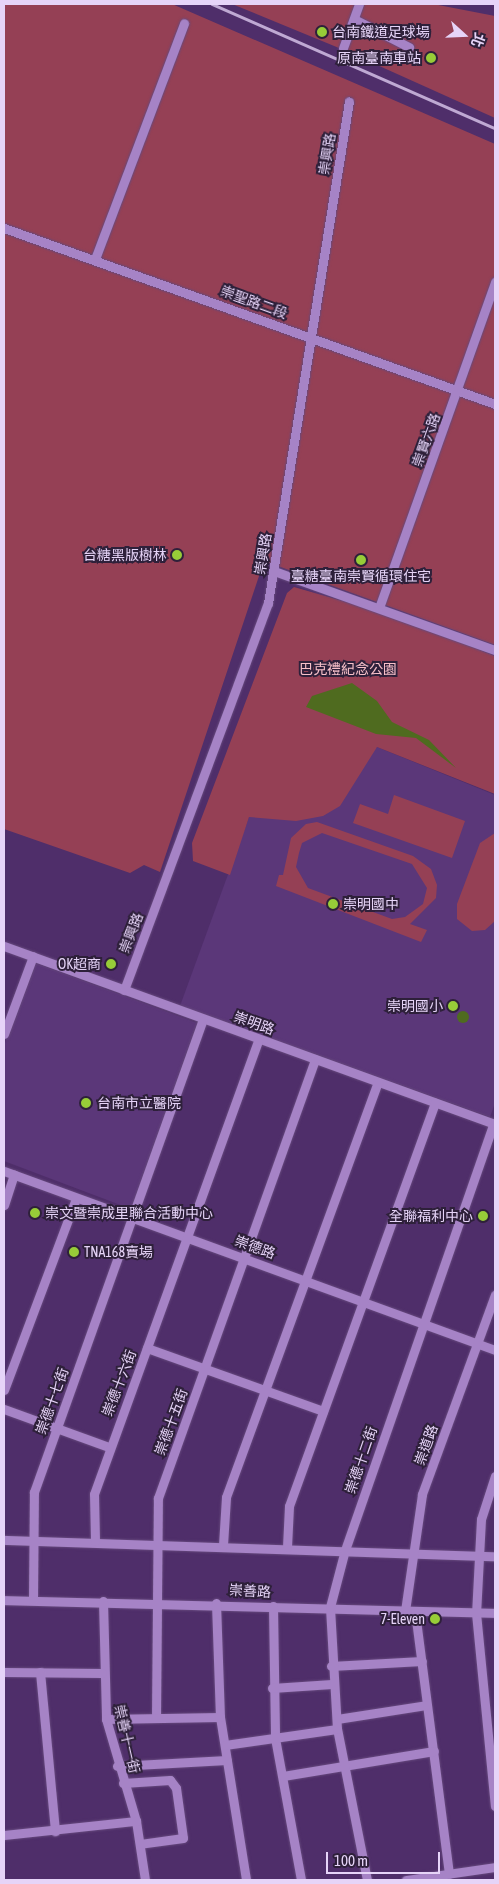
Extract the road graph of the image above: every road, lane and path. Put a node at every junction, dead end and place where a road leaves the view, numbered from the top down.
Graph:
1 (359, 4) edge
2 (354, 19) junction
3 (184, 24) dead end
4 (410, 47) dead end
5 (343, 48) dead end
6 (349, 102) dead end
7 (4, 228) edge
8 (95, 260) junction
9 (495, 282) edge
10 (312, 338) junction
11 (459, 390) junction
12 (495, 404) edge
13 (274, 571) junction
14 (380, 606) junction
15 (495, 650) edge
16 (4, 946) edge
17 (33, 956) junction
18 (124, 990) junction
19 (203, 1019) junction
20 (4, 1034) edge
21 (259, 1040) junction
22 (315, 1059) junction
23 (378, 1082) junction
24 (435, 1103) junction
25 (494, 1124) edge
26 (4, 1171) edge
27 (14, 1175) junction
28 (76, 1198) junction
29 (4, 1205) edge
30 (133, 1218) junction
31 (187, 1237) junction
32 (244, 1258) junction
33 (306, 1280) junction
34 (495, 1295) edge
35 (363, 1300) junction
36 (423, 1322) junction
37 (478, 1344) junction
38 (147, 1348) junction
39 (495, 1350) edge
40 (204, 1368) junction
41 (4, 1390) edge
42 (265, 1391) junction
43 (4, 1409) edge
44 (323, 1411) junction
45 (57, 1428) junction
46 (110, 1447) junction
47 (495, 1476) edge
48 (4, 1540) edge
49 (32, 1540) junction
50 (95, 1541) junction
51 (158, 1542) junction
52 (223, 1545) junction
53 (287, 1548) junction
54 (344, 1550) junction
55 (412, 1552) junction
56 (479, 1555) junction
57 (495, 1556) edge
58 (4, 1600) edge
59 (32, 1600) junction
60 (103, 1601) junction
61 (158, 1602) junction
62 (216, 1603) junction
63 (273, 1606) junction
64 (330, 1607) junction
65 (405, 1611) junction
66 (415, 1612) junction
67 (476, 1613) junction
68 (495, 1614) edge
69 (422, 1661) junction
70 (331, 1666) junction
71 (4, 1672) edge
72 (40, 1672) junction
73 (102, 1673) junction
74 (332, 1684) junction
75 (272, 1688) junction
76 (426, 1705) junction
77 (220, 1717) junction
78 (156, 1718) junction
79 (336, 1719) junction
80 (106, 1720) junction
81 (337, 1729) junction
82 (275, 1738) junction
83 (225, 1745) junction
84 (434, 1750) junction
85 (227, 1760) junction
86 (116, 1766) junction
87 (343, 1766) junction
88 (283, 1776) junction
89 (122, 1783) junction
90 (495, 1806) edge
91 (136, 1820) junction
92 (55, 1831) junction
93 (4, 1835) edge
94 (140, 1844) junction
95 (495, 1868) edge
96 (449, 1874) junction
97 (473, 1876) edge
98 (145, 1880) edge
99 (246, 1880) edge
100 (301, 1880) edge
101 (367, 1880) edge
102 (406, 1880) edge

1 - 2 street
2 - 4 street
2 - 5 street
3 - 8 street
6 - 10 street, 崇興路
7 - 8 street, 崇聖路二段
8 - 10 street, 崇聖路二段
9 - 11 street, 崇賢六路
10 - 11 street, 崇聖路二段
10 - 13 street, 崇興路
11 - 12 street, 崇聖路二段
11 - 14 street, 崇賢六路
13 - 14 street
13 - 18 street, 崇興路
14 - 15 street
16 - 17 street, 崇明路
17 - 18 street, 崇明路
17 - 20 street
18 - 19 street, 崇明路
19 - 21 street, 崇明路
19 - 30 street, 崇德十七街
21 - 22 street, 崇明路
21 - 31 street, 崇德十六街
22 - 23 street, 崇明路
22 - 32 street, 崇德十五街
23 - 24 street, 崇明路
23 - 33 street
24 - 25 street, 崇明路
24 - 35 street
25 - 36 street, 崇德十二街
26 - 27 street, 崇德路
27 - 28 street, 崇德路
27 - 29 street
28 - 30 street, 崇德路
28 - 41 street
30 - 31 street, 崇德路
30 - 45 street, 崇德十七街
31 - 32 street, 崇德路
31 - 38 street, 崇德十六街
32 - 33 street, 崇德路
32 - 40 street, 崇德十五街
33 - 35 street, 崇德路
33 - 42 street
34 - 37 street, 崇道路
35 - 36 street, 崇德路
35 - 44 street
36 - 37 street, 崇德路
36 - 54 street, 崇德十二街
37 - 39 street, 崇德路
37 - 55 street, 崇道路
38 - 40 street
38 - 46 street, 崇德十六街
40 - 42 street
40 - 51 street, 崇德十五街
42 - 44 street
42 - 52 street
43 - 45 street
44 - 53 street
45 - 46 street
45 - 49 street, 崇德十七街
46 - 50 street, 崇德十六街
47 - 56 street
48 - 49 street
49 - 50 street
49 - 59 street, 崇德十七街
50 - 51 street
51 - 52 street
51 - 61 street, 崇德十五街
52 - 53 street
53 - 54 street
54 - 55 street
54 - 64 street, 崇德十二街
55 - 56 street
55 - 65 street, 崇道路
56 - 57 street
56 - 67 street
58 - 59 street, 崇善路
59 - 60 street, 崇善路
60 - 61 street, 崇善路
60 - 73 street, 崇善十一街
61 - 62 street, 崇善路
61 - 78 street, 崇德十五街
62 - 63 street, 崇善路
62 - 77 street
63 - 64 street, 崇善路
63 - 75 street
64 - 65 street, 崇善路
64 - 70 street, 崇德十二街
65 - 66 street, 崇善路
66 - 67 street, 崇善路
66 - 69 street
67 - 68 street, 崇善路
67 - 90 street
69 - 70 street
69 - 76 street
70 - 74 street, 崇德十二街
71 - 72 street
72 - 73 street
72 - 92 street
73 - 80 street, 崇善十一街
74 - 75 street
74 - 79 street, 崇德十二街
75 - 82 street
76 - 79 street
76 - 84 street
77 - 78 street
77 - 83 street
78 - 80 street
79 - 81 street, 崇德十二街
80 - 86 street, 崇善十一街
81 - 82 street
81 - 87 street, 崇德十二街
82 - 83 street
82 - 88 street
83 - 85 street
84 - 87 street
84 - 96 street
85 - 86 street
85 - 99 street
86 - 89 street, 崇善十一街
87 - 88 street
87 - 101 street, 崇德十二街
88 - 100 street
89 - 91 street, 崇善十一街
89 - 94 street
91 - 92 street
91 - 94 street, 崇善十一街
92 - 93 street
94 - 98 street, 崇善十一街
95 - 97 street
96 - 97 street
96 - 102 street

